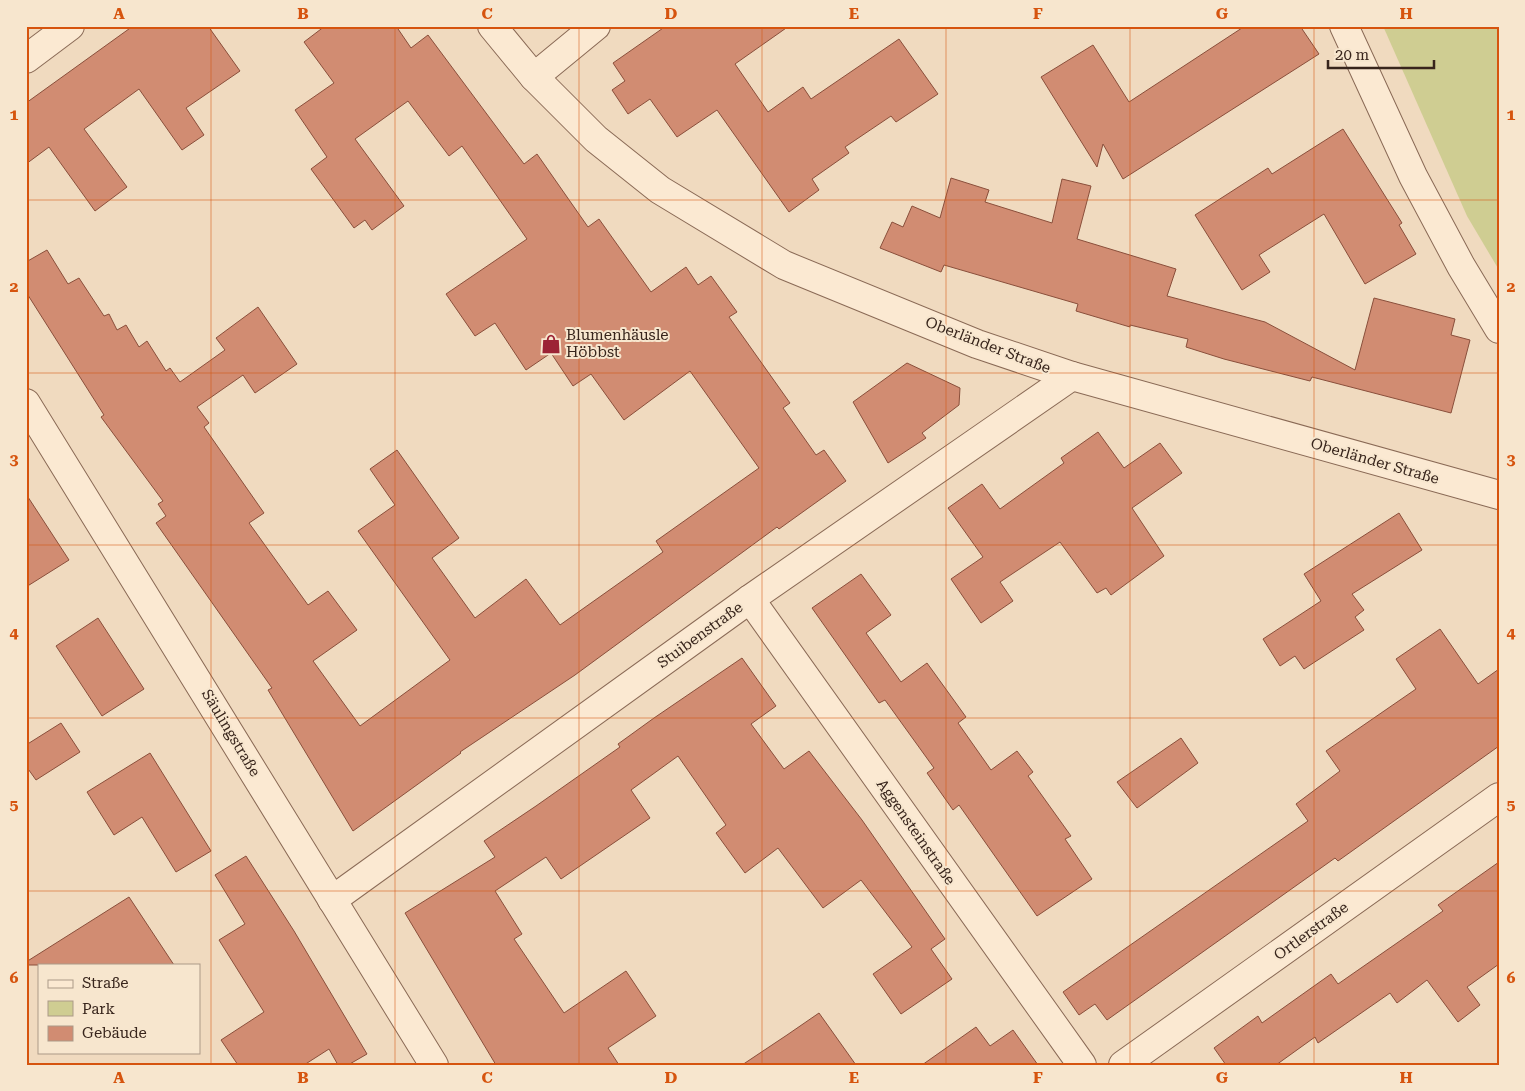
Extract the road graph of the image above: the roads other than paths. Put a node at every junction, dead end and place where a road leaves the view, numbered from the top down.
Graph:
1 (70, 26) edge
2 (492, 26) edge
3 (596, 26) edge
4 (1344, 26) edge
5 (26, 59) edge
6 (534, 77) junction
7 (1499, 329) edge
8 (1072, 376) junction
9 (26, 403) edge
10 (1499, 495) edge
11 (750, 599) junction
12 (1499, 797) edge
13 (332, 900) junction
14 (434, 1065) edge
15 (1082, 1065) edge
16 (1123, 1065) edge

1 - 5 street
2 - 6 street, Oberländer Straße
3 - 6 street
4 - 7 street
6 - 8 street, Oberländer Straße
8 - 10 street, Oberländer Straße
8 - 11 street, Stuibenstraße
9 - 13 street, Säulingstraße
11 - 13 street, Stuibenstraße
11 - 15 street, Aggensteinstraße
12 - 16 street, Ortlerstraße
13 - 14 street, Säulingstraße

